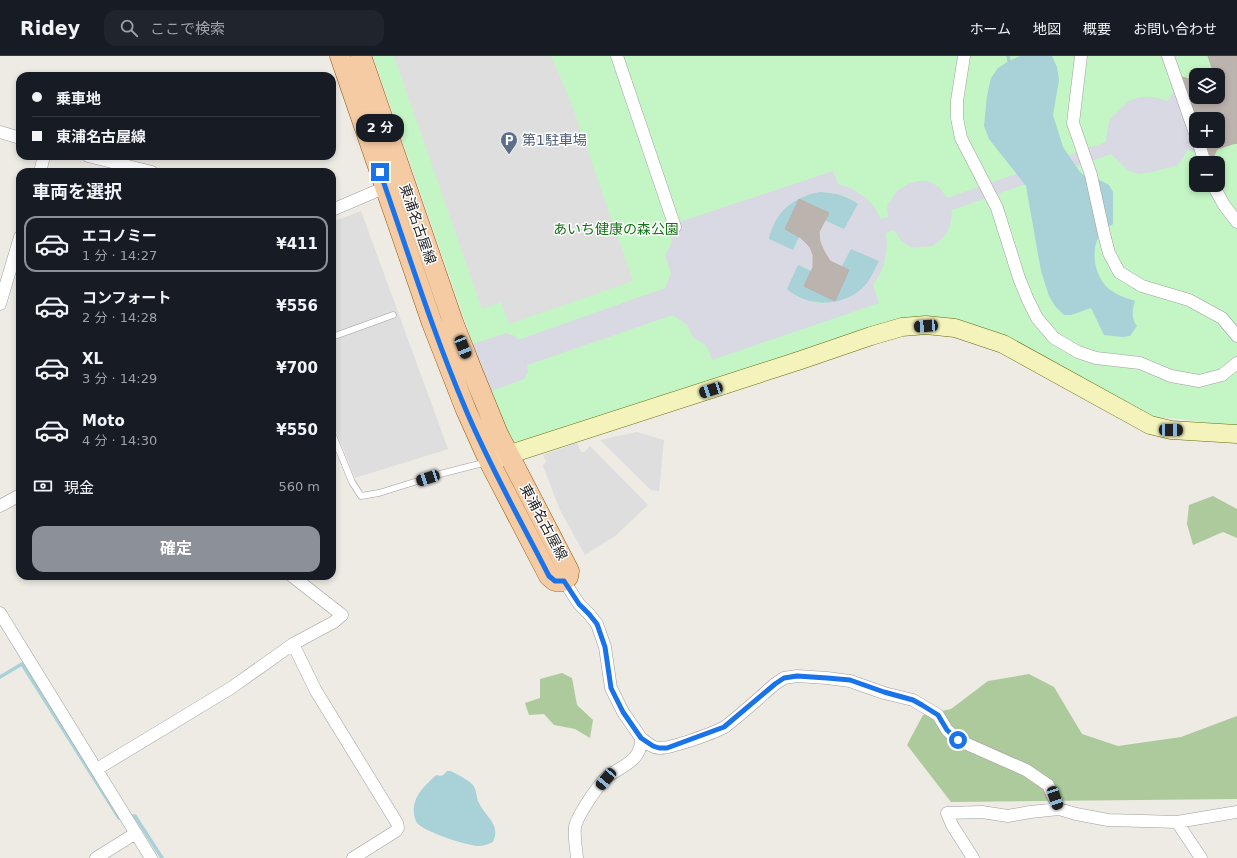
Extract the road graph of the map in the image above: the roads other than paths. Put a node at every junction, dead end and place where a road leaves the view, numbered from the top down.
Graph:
1 (340, 56) edge
2 (361, 56) edge
3 (617, 56) edge
4 (964, 56) edge
5 (1080, 56) edge
6 (1168, 56) edge
7 (1189, 116) edge
8 (0, 132) edge
9 (16, 137) edge
10 (104, 160) edge
11 (136, 168) edge
12 (386, 187) junction
13 (1217, 192) edge
14 (336, 208) edge
15 (1237, 222) edge
16 (675, 227) dead end
17 (16, 250) edge
18 (0, 304) edge
19 (393, 315) dead end
20 (336, 335) edge
21 (1237, 336) edge
22 (1237, 363) edge
23 (1237, 434) edge
24 (336, 443) edge
25 (509, 455) junction
26 (489, 461) junction
27 (16, 497) edge
28 (0, 506) edge
29 (297, 580) edge
30 (564, 581) junction
31 (0, 613) edge
32 (293, 644) junction
33 (641, 738) junction
34 (97, 769) junction
35 (1058, 809) junction
36 (1237, 812) edge
37 (1177, 822) junction
38 (136, 833) junction
39 (96, 858) edge
40 (152, 858) edge
41 (353, 858) edge
42 (577, 858) edge
43 (973, 858) edge
44 (1201, 858) edge

1 - 12 main road, 東浦名古屋線
2 - 25 main road, 東浦名古屋線
3 - 16 street
4 - 22 street
5 - 21 street
6 - 7 street
8 - 9 street
10 - 11 street
12 - 14 street
12 - 26 main road, 東浦名古屋線
13 - 15 street
17 - 18 street
19 - 20 lane
23 - 25 street
24 - 26 lane
25 - 26 street
25 - 30 main road, 東浦名古屋線
26 - 30 main road, 東浦名古屋線
27 - 28 street
29 - 32 street
30 - 33 street
31 - 34 street
32 - 34 street
32 - 41 street
33 - 35 street
33 - 42 street
34 - 38 street
35 - 37 street
35 - 43 street
36 - 37 street
37 - 44 street
38 - 39 street
38 - 40 street

